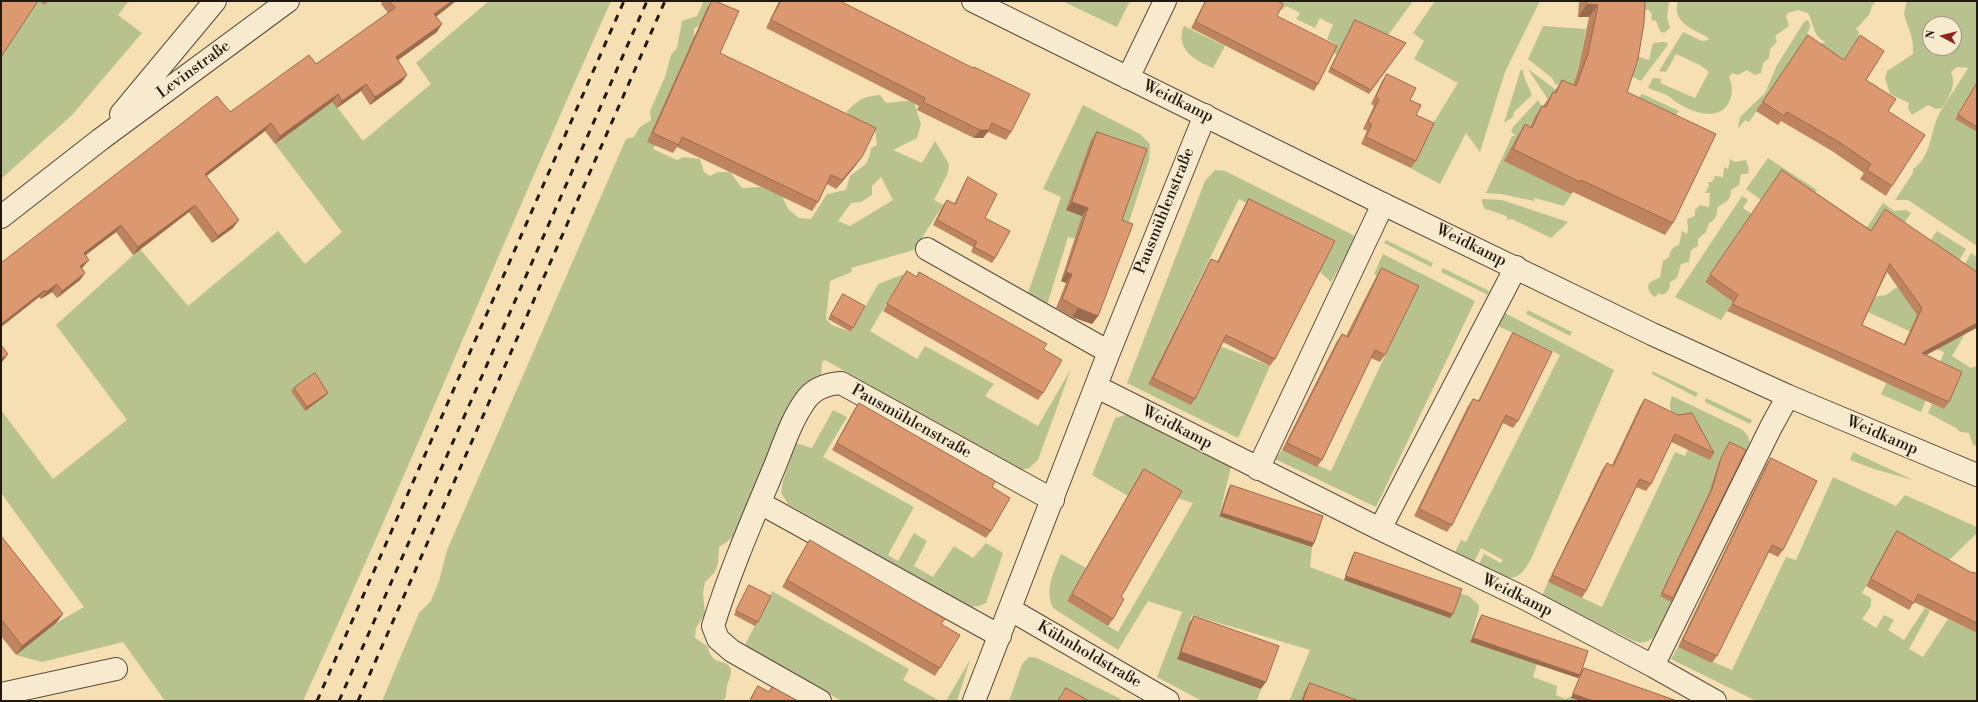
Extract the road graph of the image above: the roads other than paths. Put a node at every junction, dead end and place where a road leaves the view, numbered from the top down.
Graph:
1 (214, 1) edge
2 (288, 1) edge
3 (973, 1) edge
4 (1165, 1) edge
5 (1128, 78) junction
6 (1205, 115) junction
7 (101, 139) junction
8 (1383, 204) junction
9 (1, 218) edge
10 (927, 248) dead end
11 (1516, 267) junction
12 (1109, 352) junction
13 (1097, 387) junction
14 (1788, 396) junction
15 (1258, 469) junction
16 (1977, 475) edge
17 (1053, 500) junction
18 (760, 503) junction
19 (1380, 530) junction
20 (1011, 610) junction
21 (1000, 636) junction
22 (1653, 666) junction
23 (116, 669) dead end
24 (1, 694) edge
25 (820, 701) edge
26 (974, 701) edge
27 (1168, 701) edge
28 (1715, 701) edge

1 - 7 street, Levinstraße
2 - 7 street, Levinstraße
3 - 5 street, Weidkamp
4 - 5 street
5 - 6 street, Weidkamp
6 - 8 street, Weidkamp
6 - 12 street, Pausmühlenstraße
7 - 9 street, Levinstraße
8 - 11 street, Weidkamp
8 - 15 street
10 - 12 street
11 - 14 street, Weidkamp
11 - 19 street, Weidkamp
12 - 13 street, Pausmühlenstraße
13 - 15 street, Weidkamp
13 - 17 street, Pausmühlenstraße
14 - 16 street, Weidkamp
14 - 22 street
15 - 19 street, Weidkamp
17 - 18 street, Pausmühlenstraße
17 - 20 street, Pausmühlenstraße
18 - 21 street
18 - 25 street, Pausmühlenstraße
19 - 22 street, Weidkamp
20 - 21 street, Pausmühlenstraße
20 - 27 street, Kühnholdstraße
21 - 26 street, Pausmühlenstraße
22 - 28 street, Weidkamp
23 - 24 street

